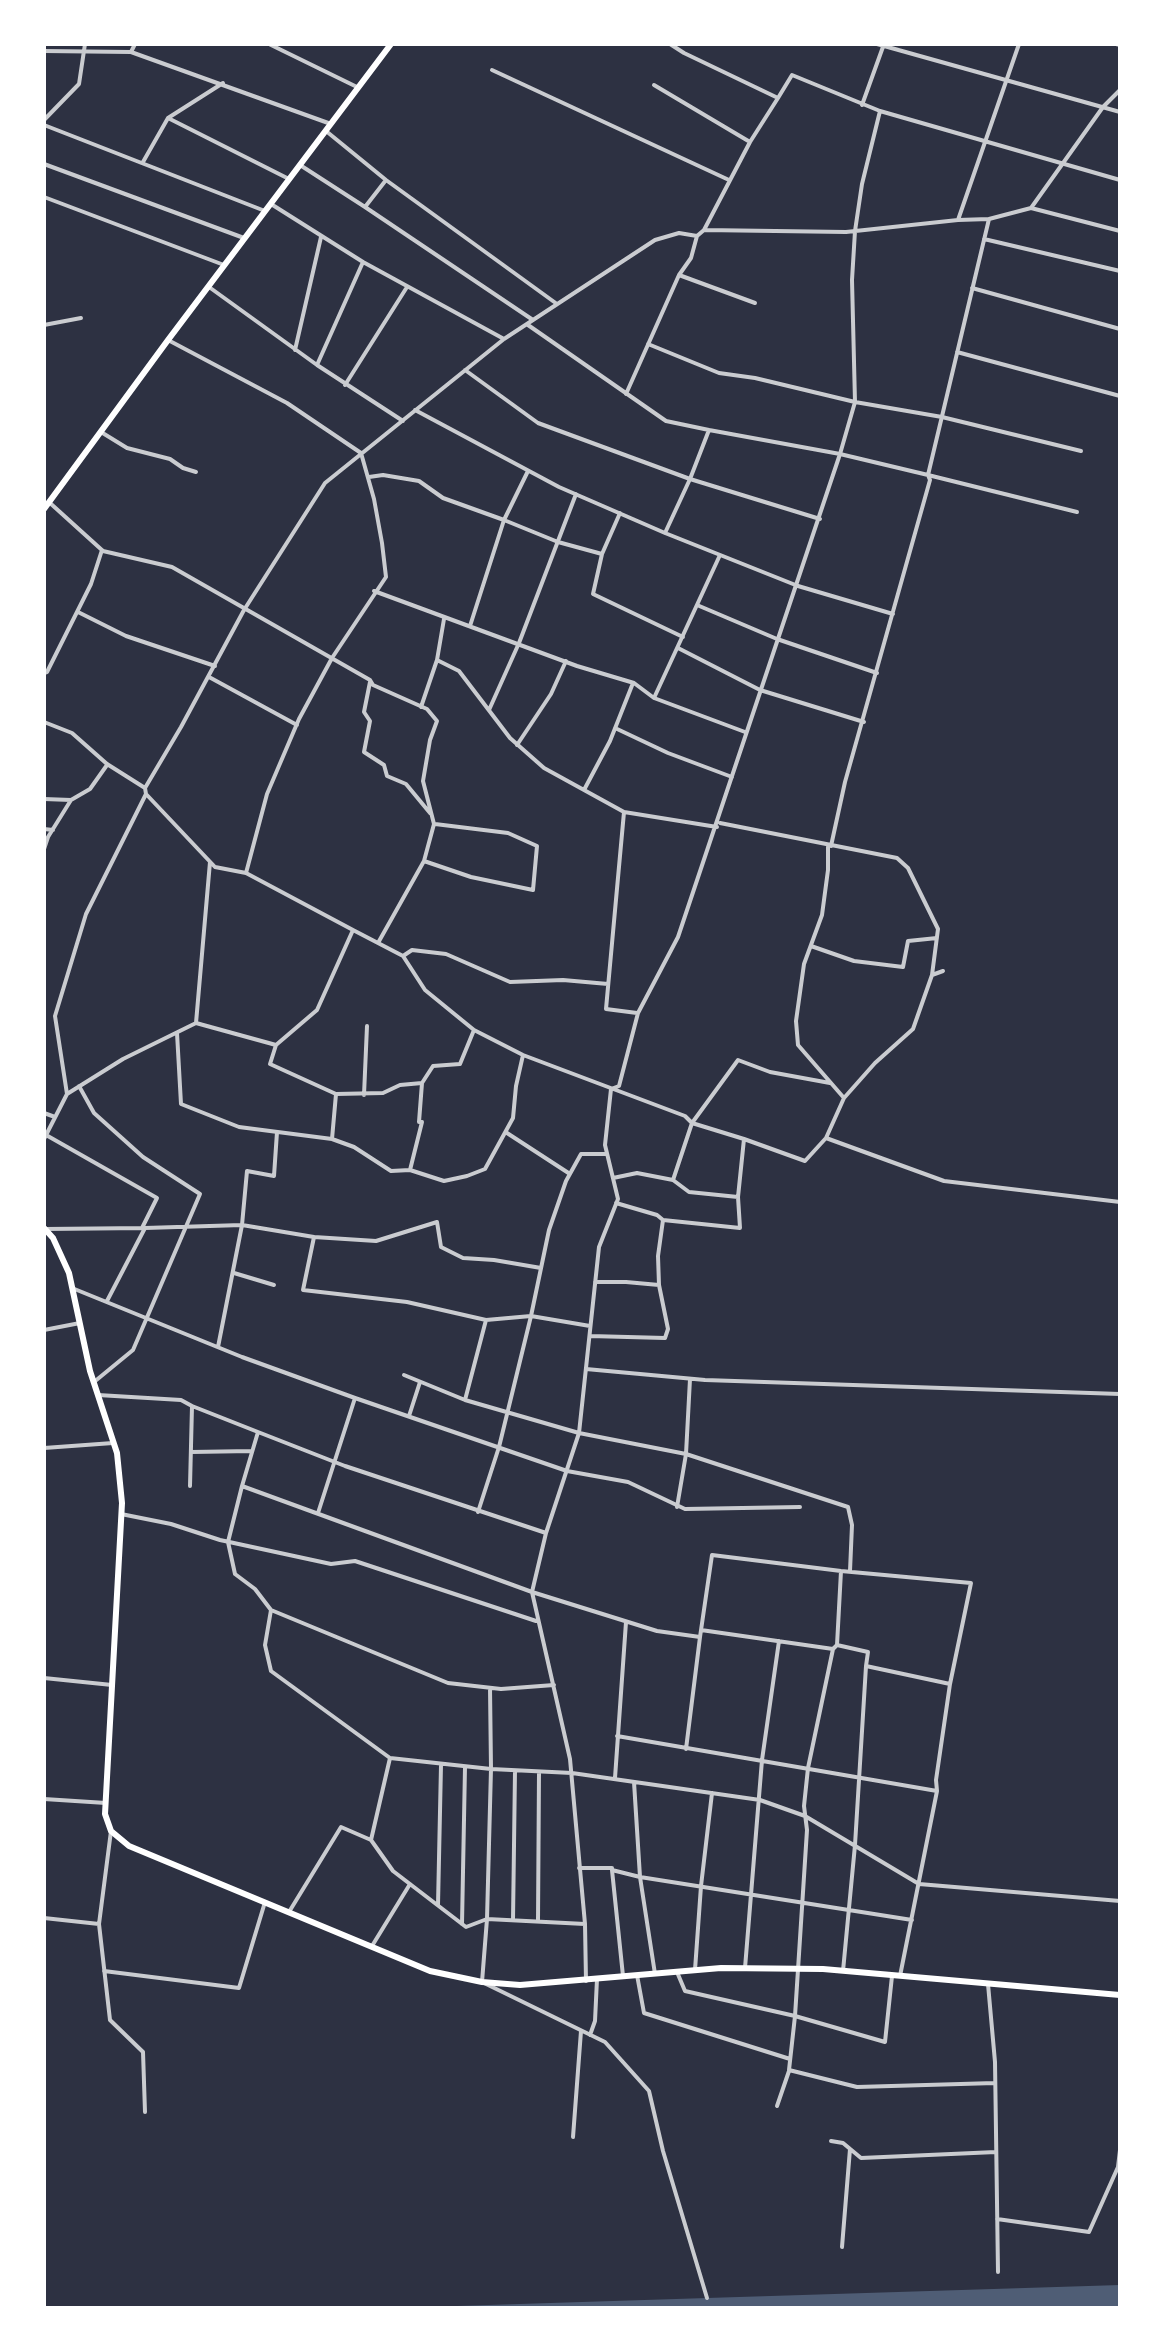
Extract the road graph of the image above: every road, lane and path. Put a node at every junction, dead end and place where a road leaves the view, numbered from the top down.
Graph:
1 (85, 44) edge
2 (135, 44) edge
3 (269, 44) edge
4 (391, 44) edge
5 (670, 44) edge
6 (877, 44) edge
7 (1019, 44) edge
8 (884, 46) edge
9 (44, 51) edge
10 (131, 52) junction
11 (85, 53) junction
12 (492, 70) dead end
13 (1008, 79) junction
14 (223, 83) junction
15 (654, 85) dead end
16 (358, 88) junction
17 (1120, 90) edge
18 (778, 98) junction
19 (862, 105) junction
20 (1103, 107) junction
21 (880, 111) junction
22 (1120, 112) edge
23 (168, 118) junction
24 (44, 123) edge
25 (331, 124) junction
26 (326, 131) junction
27 (985, 141) junction
28 (750, 142) junction
29 (143, 162) junction
30 (1061, 163) junction
31 (44, 164) edge
32 (300, 165) junction
33 (289, 179) junction
34 (386, 180) junction
35 (1120, 180) edge
36 (730, 181) junction
37 (44, 197) edge
38 (271, 204) junction
39 (365, 207) junction
40 (1031, 208) junction
41 (265, 211) junction
42 (989, 219) junction
43 (958, 220) junction
44 (704, 230) junction
45 (855, 231) junction
46 (1120, 231) edge
47 (697, 236) junction
48 (321, 237) junction
49 (244, 238) junction
50 (984, 239) junction
51 (363, 262) junction
52 (224, 265) junction
53 (1120, 271) edge
54 (679, 275) junction
55 (209, 287) junction
56 (407, 287) junction
57 (972, 288) junction
58 (755, 303) dead end
59 (557, 304) junction
60 (81, 318) dead end
61 (533, 320) junction
62 (527, 324) junction
63 (44, 325) edge
64 (1120, 329) edge
65 (504, 339) junction
66 (168, 340) junction
67 (648, 344) junction
68 (295, 350) junction
69 (957, 352) junction
70 (317, 365) junction
71 (465, 370) junction
72 (345, 385) junction
73 (626, 394) junction
74 (1120, 396) edge
75 (855, 402) junction
76 (415, 410) junction
77 (942, 417) junction
78 (403, 421) junction
79 (709, 430) junction
80 (101, 432) junction
81 (1081, 451) dead end
82 (361, 453) junction
83 (840, 454) junction
84 (528, 471) junction
85 (196, 472) dead end
86 (928, 475) junction
87 (369, 477) junction
88 (690, 479) junction
89 (576, 494) junction
90 (50, 503) junction
91 (44, 509) edge
92 (1077, 512) dead end
93 (620, 513) junction
94 (820, 519) junction
95 (504, 520) junction
96 (665, 533) junction
97 (558, 542) junction
98 (102, 550) junction
99 (602, 554) junction
100 (720, 554) junction
101 (796, 584) junction
102 (374, 591) junction
103 (697, 605) junction
104 (244, 610) junction
105 (78, 612) junction
106 (893, 614) junction
107 (444, 618) junction
108 (470, 626) junction
109 (683, 637) junction
110 (777, 639) junction
111 (519, 643) junction
112 (678, 648) junction
113 (332, 658) junction
114 (437, 660) junction
115 (566, 661) junction
116 (215, 666) junction
117 (44, 673) edge
118 (877, 673) junction
119 (209, 677) junction
120 (370, 680) junction
121 (634, 683) junction
122 (760, 690) junction
123 (654, 698) junction
124 (421, 707) junction
125 (489, 710) junction
126 (44, 722) edge
127 (864, 722) junction
128 (297, 725) junction
129 (615, 728) junction
130 (746, 732) junction
131 (517, 745) junction
132 (107, 765) junction
133 (732, 777) junction
134 (584, 790) junction
135 (145, 791) junction
136 (44, 799) edge
137 (71, 800) junction
138 (624, 812) junction
139 (433, 816) junction
140 (434, 824) junction
141 (718, 825) junction
142 (44, 829) edge
143 (53, 830) junction
144 (830, 846) junction
145 (44, 849) edge
146 (210, 861) junction
147 (424, 861) junction
148 (246, 873) junction
149 (353, 930) junction
150 (937, 938) junction
151 (378, 943) junction
152 (811, 946) junction
153 (403, 956) junction
154 (943, 971) dead end
155 (932, 975) junction
156 (608, 984) junction
157 (638, 1013) junction
158 (196, 1023) junction
159 (367, 1026) dead end
160 (474, 1030) junction
161 (177, 1033) junction
162 (276, 1045) junction
163 (523, 1055) junction
164 (422, 1083) junction
165 (832, 1084) junction
166 (79, 1086) junction
167 (611, 1089) junction
168 (67, 1094) junction
169 (336, 1094) junction
170 (364, 1095) junction
171 (844, 1098) junction
172 (44, 1113) edge
173 (55, 1117) junction
174 (692, 1123) junction
175 (277, 1132) junction
176 (507, 1133) junction
177 (45, 1137) edge
178 (826, 1138) junction
179 (332, 1139) junction
180 (744, 1139) junction
181 (606, 1154) junction
182 (410, 1170) junction
183 (570, 1174) junction
184 (613, 1178) junction
185 (673, 1180) junction
186 (738, 1197) junction
187 (1120, 1202) edge
188 (616, 1203) junction
189 (663, 1220) junction
190 (242, 1225) junction
191 (188, 1226) junction
192 (44, 1228) edge
193 (144, 1228) junction
194 (314, 1237) junction
195 (541, 1268) junction
196 (234, 1273) junction
197 (595, 1282) junction
198 (274, 1285) dead end
199 (659, 1285) junction
200 (72, 1288) junction
201 (107, 1301) junction
202 (531, 1316) junction
203 (146, 1317) junction
204 (486, 1320) junction
205 (80, 1323) junction
206 (591, 1326) junction
207 (44, 1330) edge
208 (589, 1336) junction
209 (218, 1347) junction
210 (586, 1369) junction
211 (404, 1375) dead end
212 (690, 1379) junction
213 (94, 1382) junction
214 (420, 1382) junction
215 (1120, 1394) edge
216 (98, 1395) junction
217 (355, 1398) junction
218 (465, 1400) junction
219 (192, 1406) junction
220 (507, 1414) junction
221 (409, 1416) junction
222 (258, 1432) junction
223 (579, 1433) junction
224 (113, 1443) junction
225 (499, 1447) junction
226 (44, 1448) edge
227 (252, 1451) junction
228 (191, 1452) junction
229 (686, 1454) junction
230 (334, 1462) junction
231 (567, 1471) junction
232 (190, 1486) dead end
233 (242, 1486) junction
234 (677, 1507) junction
235 (800, 1507) dead end
236 (478, 1512) junction
237 (121, 1514) junction
238 (318, 1514) junction
239 (546, 1533) junction
240 (228, 1542) junction
241 (841, 1571) junction
242 (850, 1572) junction
243 (532, 1592) junction
244 (271, 1610) junction
245 (536, 1621) junction
246 (626, 1622) junction
247 (701, 1630) junction
248 (700, 1637) junction
249 (779, 1641) junction
250 (835, 1647) junction
251 (866, 1666) junction
252 (44, 1678) edge
253 (950, 1684) junction
254 (112, 1685) junction
255 (554, 1685) junction
256 (490, 1688) junction
257 (617, 1736) junction
258 (686, 1749) junction
259 (390, 1758) junction
260 (762, 1760) junction
261 (441, 1765) junction
262 (465, 1767) junction
263 (808, 1768) junction
264 (491, 1769) junction
265 (515, 1770) junction
266 (539, 1771) junction
267 (572, 1773) junction
268 (857, 1776) junction
269 (615, 1778) junction
270 (634, 1782) junction
271 (937, 1791) junction
272 (712, 1793) junction
273 (44, 1799) edge
274 (760, 1800) junction
275 (106, 1803) junction
276 (805, 1816) junction
277 (111, 1831) junction
278 (371, 1840) junction
279 (855, 1845) junction
280 (579, 1868) junction
281 (612, 1870) junction
282 (640, 1877) junction
283 (410, 1884) junction
284 (919, 1884) junction
285 (701, 1886) junction
286 (750, 1894) junction
287 (1120, 1901) edge
288 (265, 1902) junction
289 (803, 1902) junction
290 (438, 1905) junction
291 (850, 1909) junction
292 (289, 1912) junction
293 (44, 1918) edge
294 (487, 1919) junction
295 (513, 1920) junction
296 (538, 1921) junction
297 (913, 1921) junction
298 (99, 1924) junction
299 (462, 1924) junction
300 (585, 1924) junction
301 (372, 1946) junction
302 (745, 1968) junction
303 (796, 1969) junction
304 (695, 1970) junction
305 (104, 1971) junction
306 (843, 1971) junction
307 (677, 1972) junction
308 (655, 1974) junction
309 (637, 1975) junction
310 (623, 1976) junction
311 (896, 1977) junction
312 (597, 1979) junction
313 (586, 1981) junction
314 (482, 1982) junction
315 (988, 1984) junction
316 (1120, 1995) edge
317 (795, 2016) junction
318 (581, 2031) junction
319 (590, 2035) junction
320 (790, 2059) junction
321 (789, 2070) junction
322 (995, 2083) junction
323 (777, 2106) dead end
324 (145, 2112) dead end
325 (573, 2137) dead end
326 (831, 2141) dead end
327 (850, 2149) junction
328 (1120, 2150) edge
329 (996, 2152) junction
330 (997, 2219) junction
331 (842, 2247) dead end
332 (998, 2272) dead end
333 (707, 2298) dead end

1 - 11 street
2 - 10 street
3 - 16 street
4 - 16 main road
5 - 18 street
6 - 8 street
7 - 13 street
8 - 13 street
8 - 19 street
9 - 11 street
10 - 11 street
10 - 14 street
11 - 24 street
12 - 36 street
13 - 20 street
13 - 27 street
14 - 23 street
14 - 25 street
15 - 28 street
16 - 25 main road
17 - 20 street
18 - 19 street
18 - 28 street
19 - 21 street
20 - 22 street
20 - 30 street
21 - 27 street
21 - 45 street
23 - 29 street
23 - 33 street
24 - 29 street
25 - 26 main road
26 - 32 main road
26 - 34 street
27 - 30 street
27 - 43 street
28 - 36 street
29 - 41 street
30 - 35 street
30 - 40 street
31 - 49 street
32 - 33 main road
32 - 39 street
33 - 38 main road
34 - 39 street
34 - 59 street
36 - 44 street
37 - 52 street
38 - 41 main road
38 - 48 street
39 - 61 street
40 - 42 street
40 - 46 street
41 - 49 main road
42 - 43 street
42 - 50 street
43 - 45 street
44 - 45 street
44 - 47 street
45 - 75 street
47 - 54 street
47 - 59 street
48 - 51 street
48 - 68 street
49 - 52 main road
50 - 53 street
50 - 57 street
51 - 56 street
51 - 70 street
52 - 55 main road
54 - 58 street
54 - 67 street
55 - 66 main road
55 - 68 street
56 - 65 street
56 - 72 street
57 - 64 street
57 - 69 street
59 - 61 street
60 - 63 street
61 - 62 street
62 - 65 street
62 - 73 street
65 - 71 street
66 - 80 main road
66 - 82 street
67 - 73 street
67 - 75 street
68 - 70 street
69 - 74 street
69 - 77 street
70 - 72 street
71 - 76 street
71 - 88 street
72 - 78 street
73 - 79 street
75 - 77 street
75 - 83 street
76 - 78 street
76 - 84 street
77 - 81 street
77 - 86 street
78 - 82 street
79 - 83 street
79 - 88 street
80 - 85 street
80 - 90 main road
82 - 87 street
82 - 104 street
83 - 86 street
83 - 94 street
84 - 89 street
84 - 95 street
86 - 92 street
86 - 106 street
87 - 95 street
87 - 102 street
88 - 94 street
88 - 96 street
89 - 93 street
89 - 97 street
90 - 91 main road
90 - 98 street
93 - 96 street
93 - 99 street
94 - 101 street
95 - 97 street
95 - 108 street
96 - 100 street
97 - 99 street
97 - 111 street
98 - 104 street
98 - 105 street
99 - 109 street
100 - 101 street
100 - 103 street
101 - 106 street
101 - 110 street
102 - 107 street
102 - 113 street
103 - 109 street
103 - 110 street
104 - 113 street
104 - 116 street
105 - 116 street
105 - 117 street
106 - 118 street
107 - 108 street
107 - 114 street
108 - 111 street
109 - 112 street
110 - 118 street
110 - 122 street
111 - 115 street
111 - 125 street
112 - 122 street
112 - 123 street
113 - 120 street
113 - 128 street
114 - 124 street
114 - 125 street
115 - 121 street
115 - 131 street
116 - 119 street
118 - 127 street
119 - 128 street
119 - 135 street
120 - 124 street
120 - 139 street
121 - 123 street
121 - 129 street
122 - 127 street
122 - 130 street
123 - 130 street
124 - 139 street
125 - 131 street
126 - 132 street
127 - 144 street
128 - 148 street
129 - 133 street
129 - 134 street
130 - 133 street
131 - 134 street
132 - 135 street
132 - 137 street
133 - 141 street
134 - 138 street
135 - 146 street
135 - 168 street
136 - 137 street
137 - 143 street
138 - 141 street
138 - 156 street
139 - 140 street
140 - 147 street
140 - 147 street
141 - 144 street
141 - 157 street
142 - 143 street
143 - 145 street
144 - 150 street
144 - 152 street
146 - 148 street
146 - 158 street
147 - 151 street
148 - 149 street
149 - 151 street
149 - 162 street
150 - 152 street
150 - 155 street
151 - 153 street
152 - 165 street
153 - 156 street
153 - 160 street
154 - 155 street
155 - 171 street
156 - 157 street
157 - 167 street
158 - 161 street
158 - 162 street
159 - 170 street
160 - 163 street
160 - 164 street
161 - 166 street
161 - 175 street
162 - 169 street
163 - 167 street
163 - 176 street
164 - 170 street
164 - 182 street
165 - 171 street
165 - 174 street
166 - 168 street
166 - 191 street
167 - 174 street
167 - 181 street
168 - 173 street
169 - 170 street
169 - 179 street
171 - 178 street
172 - 173 street
173 - 177 street
174 - 180 street
174 - 185 street
175 - 179 street
175 - 190 street
176 - 182 street
176 - 183 street
177 - 193 street
178 - 180 street
178 - 187 street
179 - 182 street
180 - 186 street
181 - 183 street
181 - 184 street
183 - 195 street
184 - 185 street
184 - 188 street
185 - 186 street
186 - 189 street
188 - 189 street
188 - 197 street
189 - 199 street
190 - 191 street
190 - 194 street
190 - 196 street
191 - 193 street
191 - 203 street
192 - 193 street
192 - 200 main road
193 - 201 street
194 - 195 street
194 - 204 street
195 - 202 street
196 - 198 street
196 - 209 street
197 - 199 street
197 - 206 street
199 - 208 street
200 - 201 street
200 - 205 main road
201 - 203 street
202 - 204 street
202 - 206 street
202 - 220 street
203 - 209 street
203 - 213 street
204 - 218 street
205 - 207 street
205 - 213 main road
206 - 208 street
208 - 210 street
209 - 217 street
210 - 212 street
210 - 223 street
211 - 214 street
212 - 215 street
212 - 229 street
213 - 216 main road
214 - 218 street
214 - 221 street
216 - 219 street
216 - 224 main road
217 - 221 street
217 - 230 street
218 - 220 street
219 - 222 street
219 - 228 street
220 - 223 street
220 - 225 street
221 - 225 street
222 - 227 street
222 - 230 street
223 - 229 street
223 - 231 street
224 - 226 street
224 - 237 main road
225 - 231 street
225 - 236 street
227 - 228 street
227 - 233 street
228 - 232 street
229 - 234 street
229 - 242 street
230 - 236 street
230 - 238 street
231 - 234 street
231 - 239 street
233 - 238 street
233 - 240 street
234 - 235 street
236 - 239 street
237 - 240 street
237 - 254 main road
238 - 243 street
239 - 243 street
240 - 244 street
240 - 245 street
241 - 242 street
241 - 247 street
241 - 250 street
242 - 253 street
243 - 245 street
243 - 246 street
244 - 256 street
244 - 259 street
245 - 255 street
246 - 248 street
246 - 257 street
247 - 248 street
247 - 249 street
248 - 258 street
249 - 250 street
249 - 260 street
250 - 251 street
250 - 263 street
251 - 253 street
251 - 268 street
252 - 254 street
253 - 271 street
254 - 275 main road
255 - 256 street
255 - 267 street
256 - 264 street
257 - 258 street
257 - 269 street
258 - 260 street
259 - 261 street
259 - 278 street
260 - 263 street
260 - 274 street
261 - 262 street
261 - 290 street
262 - 264 street
262 - 299 street
263 - 268 street
263 - 276 street
264 - 265 street
264 - 294 street
265 - 266 street
265 - 295 street
266 - 267 street
266 - 296 street
267 - 269 street
267 - 280 street
268 - 271 street
268 - 279 street
269 - 270 street
270 - 272 street
270 - 282 street
271 - 284 street
272 - 274 street
272 - 285 street
273 - 275 street
274 - 276 street
274 - 286 street
275 - 277 main road
276 - 279 street
276 - 289 street
277 - 288 main road
277 - 298 street
278 - 283 street
278 - 292 street
279 - 284 street
279 - 291 street
280 - 281 street
280 - 300 street
281 - 282 street
281 - 310 street
282 - 285 street
282 - 308 street
283 - 290 street
283 - 301 street
284 - 287 street
284 - 297 street
285 - 286 street
285 - 304 street
286 - 289 street
286 - 302 street
288 - 292 main road
288 - 305 street
289 - 291 street
289 - 303 street
290 - 299 street
291 - 297 street
291 - 306 street
292 - 301 main road
293 - 298 street
294 - 295 street
294 - 299 street
294 - 314 street
295 - 296 street
296 - 300 street
297 - 311 street
298 - 305 street
300 - 313 street
301 - 314 main road
302 - 303 main road
302 - 304 main road
303 - 306 main road
303 - 317 street
304 - 307 main road
305 - 324 street
306 - 311 main road
307 - 308 main road
307 - 317 street
308 - 309 main road
309 - 310 main road
309 - 320 street
310 - 312 main road
311 - 315 main road
311 - 317 street
312 - 313 main road
312 - 319 street
313 - 314 main road
314 - 318 street
315 - 316 main road
315 - 322 street
317 - 320 street
318 - 319 street
318 - 325 street
319 - 333 street
320 - 321 street
321 - 322 street
321 - 323 street
322 - 329 street
326 - 327 street
327 - 329 street
327 - 331 street
328 - 330 street
329 - 330 street
330 - 332 street

